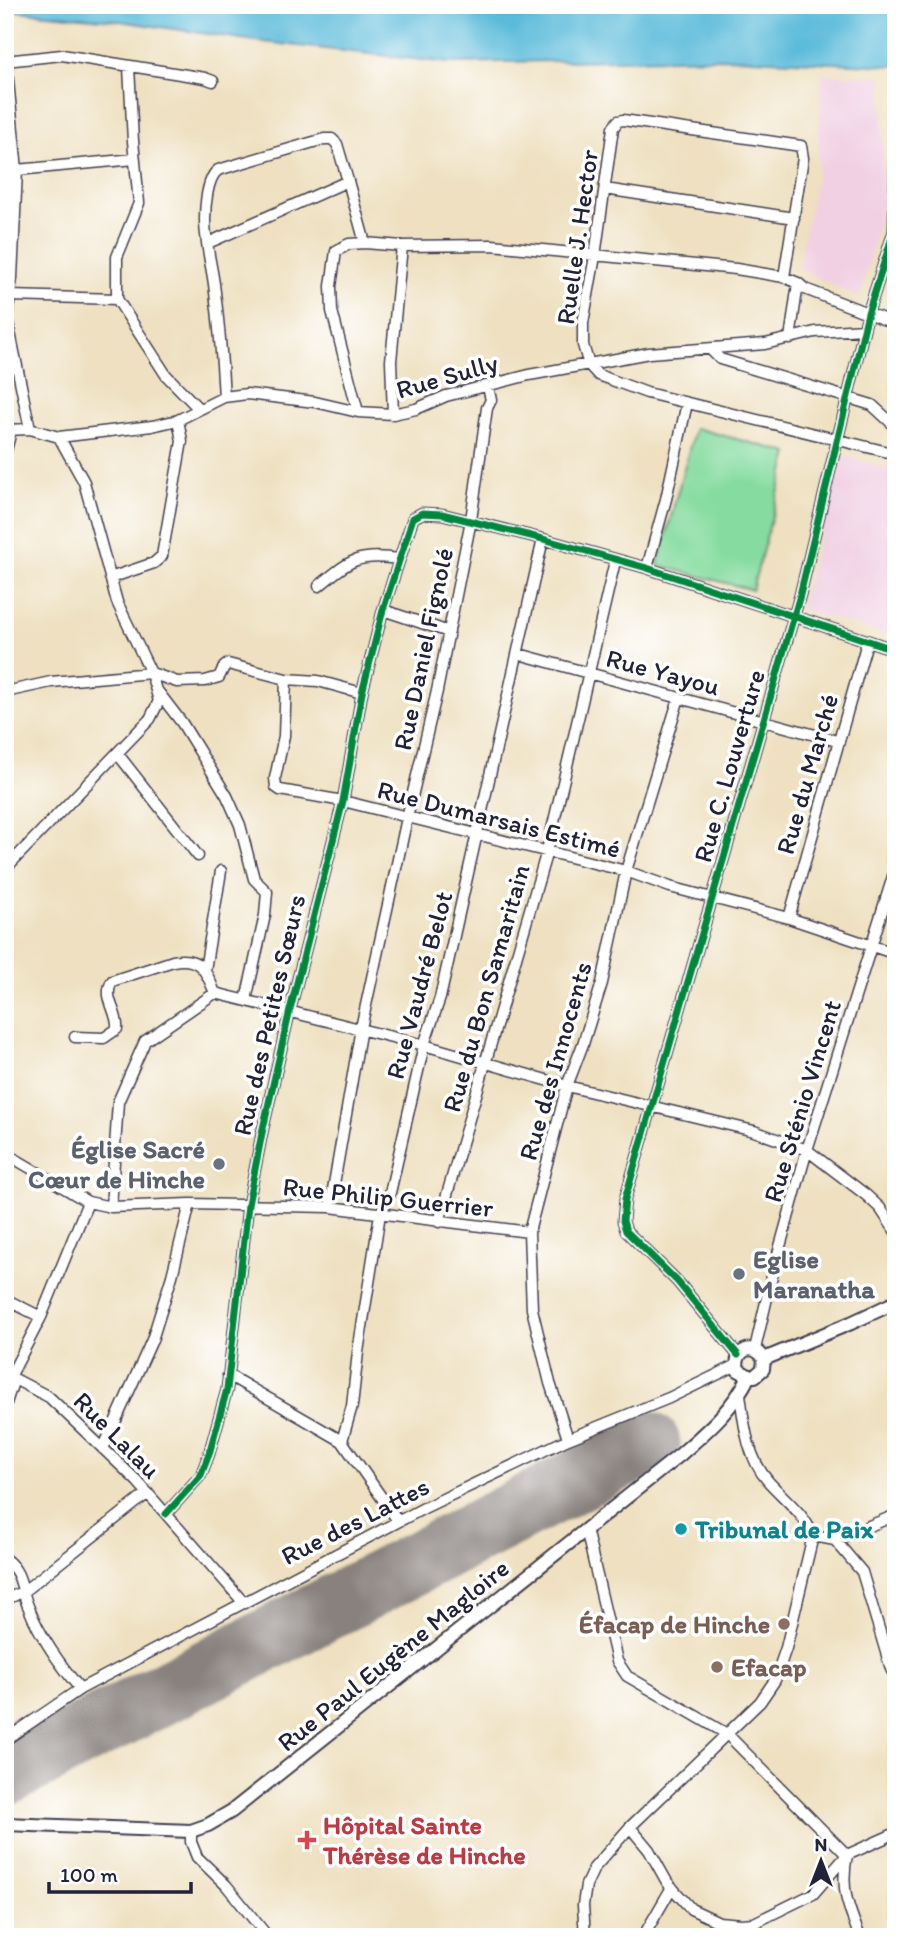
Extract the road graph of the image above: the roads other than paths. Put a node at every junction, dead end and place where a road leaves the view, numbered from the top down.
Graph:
1 (6, 61) edge
2 (129, 66) junction
3 (213, 81) dead end
4 (896, 147) edge
5 (135, 159) junction
6 (17, 170) junction
7 (348, 181) junction
8 (605, 189) junction
9 (10, 194) edge
10 (794, 218) junction
11 (895, 231) edge
12 (208, 243) junction
13 (365, 243) junction
14 (402, 246) junction
15 (595, 256) junction
16 (784, 277) junction
17 (9, 278) edge
18 (798, 283) junction
19 (10, 296) junction
20 (117, 299) junction
21 (868, 313) junction
22 (896, 324) edge
23 (864, 329) junction
24 (790, 339) junction
25 (710, 349) junction
26 (589, 365) junction
27 (5, 368) edge
28 (17, 369) junction
29 (488, 387) junction
30 (225, 397) junction
31 (848, 397) junction
32 (687, 403) junction
33 (199, 409) junction
34 (358, 412) junction
35 (393, 414) junction
36 (178, 420) junction
37 (896, 427) edge
38 (30, 429) junction
39 (8, 431) edge
40 (59, 437) junction
41 (837, 441) junction
42 (5, 454) edge
43 (896, 454) edge
44 (471, 520) junction
45 (543, 539) junction
46 (399, 559) junction
47 (615, 561) junction
48 (647, 568) junction
49 (110, 578) junction
50 (319, 586) dead end
51 (383, 610) junction
52 (794, 617) junction
53 (449, 632) junction
54 (867, 642) junction
55 (896, 650) edge
56 (520, 654) junction
57 (151, 673) junction
58 (588, 673) junction
59 (286, 679) junction
60 (5, 692) edge
61 (158, 693) junction
62 (362, 693) junction
63 (679, 698) junction
64 (762, 720) junction
65 (837, 741) junction
66 (117, 753) junction
67 (343, 801) junction
68 (407, 818) junction
69 (479, 835) junction
70 (547, 851) junction
71 (198, 856) dead end
72 (896, 867) edge
73 (5, 869) edge
74 (221, 871) dead end
75 (626, 871) junction
76 (713, 899) junction
77 (789, 918) junction
78 (871, 946) junction
79 (896, 954) edge
80 (205, 970) junction
81 (215, 993) junction
82 (246, 1000) junction
83 (290, 1010) junction
84 (361, 1028) junction
85 (75, 1037) dead end
86 (424, 1045) junction
87 (485, 1062) junction
88 (567, 1086) junction
89 (653, 1108) junction
90 (807, 1150) junction
91 (5, 1153) edge
92 (88, 1202) junction
93 (190, 1203) junction
94 (248, 1205) junction
95 (111, 1207) junction
96 (330, 1207) junction
97 (896, 1212) edge
98 (380, 1214) junction
99 (439, 1222) junction
100 (889, 1222) junction
101 (529, 1232) junction
102 (896, 1232) edge
103 (5, 1299) edge
104 (896, 1302) edge
105 (41, 1318) junction
106 (759, 1354) junction
107 (738, 1360) junction
108 (229, 1375) junction
109 (749, 1376) junction
110 (10, 1377) edge
111 (740, 1394) junction
112 (5, 1406) edge
113 (568, 1439) junction
114 (342, 1441) junction
115 (103, 1449) junction
116 (148, 1493) junction
117 (166, 1514) junction
118 (896, 1515) edge
119 (398, 1521) junction
120 (586, 1530) junction
121 (813, 1536) junction
122 (835, 1540) junction
123 (5, 1559) edge
124 (24, 1591) junction
125 (5, 1600) edge
126 (244, 1603) junction
127 (896, 1642) edge
128 (885, 1646) junction
129 (896, 1677) edge
130 (80, 1689) junction
131 (727, 1734) junction
132 (5, 1740) edge
133 (5, 1824) edge
134 (630, 1827) junction
135 (191, 1831) junction
136 (896, 1833) edge
137 (847, 1855) junction
138 (672, 1887) junction
139 (719, 1922) junction
140 (268, 1937) edge
141 (585, 1937) edge
142 (643, 1937) edge
143 (727, 1937) edge
144 (860, 1937) edge

1 - 2 street
1 - 6 street
2 - 3 street
2 - 5 street
4 - 11 street, Rue C. Louverture
5 - 6 street
5 - 20 street
6 - 9 street
7 - 12 street
7 - 12 street
7 - 13 street
8 - 10 street
8 - 10 street, Ruelle J. Hector
8 - 15 street, Ruelle J. Hector
9 - 17 street
10 - 16 street
11 - 21 street, Rue C. Louverture
12 - 30 street
13 - 14 street
13 - 34 street
14 - 15 street
14 - 35 street
15 - 16 street
15 - 26 street, Ruelle J. Hector
16 - 18 street
17 - 19 street
18 - 21 street
18 - 24 street
19 - 20 street
19 - 28 street
20 - 33 street
21 - 22 street
21 - 23 street, Rue C. Louverture
23 - 24 street, Rue Sully
23 - 31 street, Rue C. Louverture
24 - 25 street, Rue Sully
25 - 26 street, Rue Sully
25 - 31 street
26 - 29 street, Rue Sully
26 - 32 street
27 - 28 street
28 - 38 street
29 - 35 street, Rue Sully
29 - 44 street, Rue Daniel Fignolé
30 - 33 street, Rue Sully
30 - 34 street, Rue Sully
31 - 37 street
31 - 41 street, Rue C. Louverture
32 - 41 street
32 - 48 street
33 - 36 street, Rue Sully
34 - 35 street, Rue Sully
36 - 40 street, Rue Sully
36 - 49 street
38 - 39 street, Rue Sully
38 - 40 street, Rue Sully
39 - 42 street
40 - 49 street
41 - 43 street
41 - 52 street, Rue C. Louverture
44 - 45 street
44 - 46 street, Rue des Petites Sœurs
44 - 53 street, Rue Daniel Fignolé
45 - 47 street
45 - 56 street, Rue Vaudré Belot
46 - 50 street
46 - 51 street, Rue des Petites Sœurs
47 - 48 street
47 - 58 street, Rue du Bon Samaritain
48 - 52 street
49 - 57 street
51 - 53 street
51 - 62 street, Rue des Petites Sœurs
52 - 54 street
52 - 64 street, Rue C. Louverture
53 - 68 street, Rue Daniel Fignolé
54 - 55 street
54 - 65 street, Rue du Marché
56 - 58 street, Rue Yayou
56 - 69 street, Rue Vaudré Belot
57 - 59 street
57 - 60 street
57 - 61 street
58 - 63 street, Rue Yayou
58 - 70 street, Rue du Bon Samaritain
59 - 62 street
59 - 67 street, Rue Dumarsais Estimé
61 - 66 street
61 - 82 street
62 - 67 street, Rue des Petites Sœurs
63 - 64 street, Rue Yayou
63 - 75 street, Rue des Innocents
64 - 65 street, Rue Yayou
64 - 76 street, Rue C. Louverture
65 - 77 street, Rue du Marché
66 - 71 street
66 - 73 street
67 - 68 street, Rue Dumarsais Estimé
67 - 83 street, Rue des Petites Sœurs
68 - 69 street, Rue Dumarsais Estimé
68 - 84 street, Rue Daniel Fignolé
69 - 70 street, Rue Dumarsais Estimé
69 - 86 street, Rue Vaudré Belot
70 - 75 street, Rue Dumarsais Estimé
70 - 87 street, Rue du Bon Samaritain
72 - 78 street, Rue Sténio Vincent
74 - 80 street
75 - 76 street, Rue Dumarsais Estimé
75 - 88 street, Rue des Innocents
76 - 77 street, Rue Dumarsais Estimé
76 - 89 street, Rue C. Louverture
77 - 78 street, Rue Dumarsais Estimé
78 - 79 street, Rue Dumarsais Estimé
78 - 90 street, Rue Sténio Vincent
80 - 81 street
80 - 85 street
81 - 82 street
81 - 95 street
82 - 83 street
83 - 84 street
83 - 94 street, Rue des Petites Sœurs
84 - 86 street
84 - 96 street, Rue Daniel Fignolé
86 - 87 street
86 - 98 street, Rue Vaudré Belot
87 - 88 street
87 - 99 street, Rue du Bon Samaritain
88 - 89 street
88 - 101 street, Rue des Innocents
89 - 90 street
89 - 107 street, Rue C. Louverture
90 - 100 street
90 - 106 street, Rue Sténio Vincent
91 - 92 street, Rue Philip Guerrier
92 - 95 street, Rue Philip Guerrier
92 - 105 street
93 - 94 street, Rue Philip Guerrier
93 - 95 street, Rue Philip Guerrier
93 - 115 street
94 - 96 street, Rue Philip Guerrier
94 - 108 street, Rue des Petites Sœurs
96 - 98 street, Rue Philip Guerrier
97 - 100 street
98 - 99 street, Rue Philip Guerrier
98 - 114 street, Rue Vaudré Belot
99 - 101 street, Rue Philip Guerrier
100 - 102 street
101 - 113 street, Rue des Innocents
103 - 105 street
104 - 106 main road
105 - 110 street
106 - 107 main road
106 - 109 main road
107 - 109 main road
107 - 113 street, Rue des Lattes
108 - 114 street
108 - 117 street, Rue des Petites Sœurs
109 - 111 main road, Rue Paul Eugène Magloire
110 - 112 street
110 - 115 street, Rue Lalau
111 - 120 main road, Rue Paul Eugène Magloire
111 - 121 street
113 - 119 street, Rue des Lattes
114 - 119 street
115 - 116 street, Rue Lalau
116 - 117 street, Rue Lalau
116 - 124 street
117 - 126 street, Rue Lalau
118 - 122 street
119 - 126 street, Rue des Lattes
120 - 131 street
120 - 135 main road, Rue Paul Eugène Magloire
121 - 122 street
121 - 131 street
122 - 128 street
123 - 124 street
124 - 125 street
124 - 130 street
126 - 130 street, Rue des Lattes
127 - 128 street
128 - 129 street
130 - 132 street, Rue des Lattes
131 - 134 street
131 - 137 street
133 - 135 main road, Rue Paul Eugène Magloire
134 - 138 street
134 - 141 street
135 - 140 street
136 - 137 street
137 - 139 street
137 - 144 street
138 - 139 street
138 - 142 street
139 - 143 street

